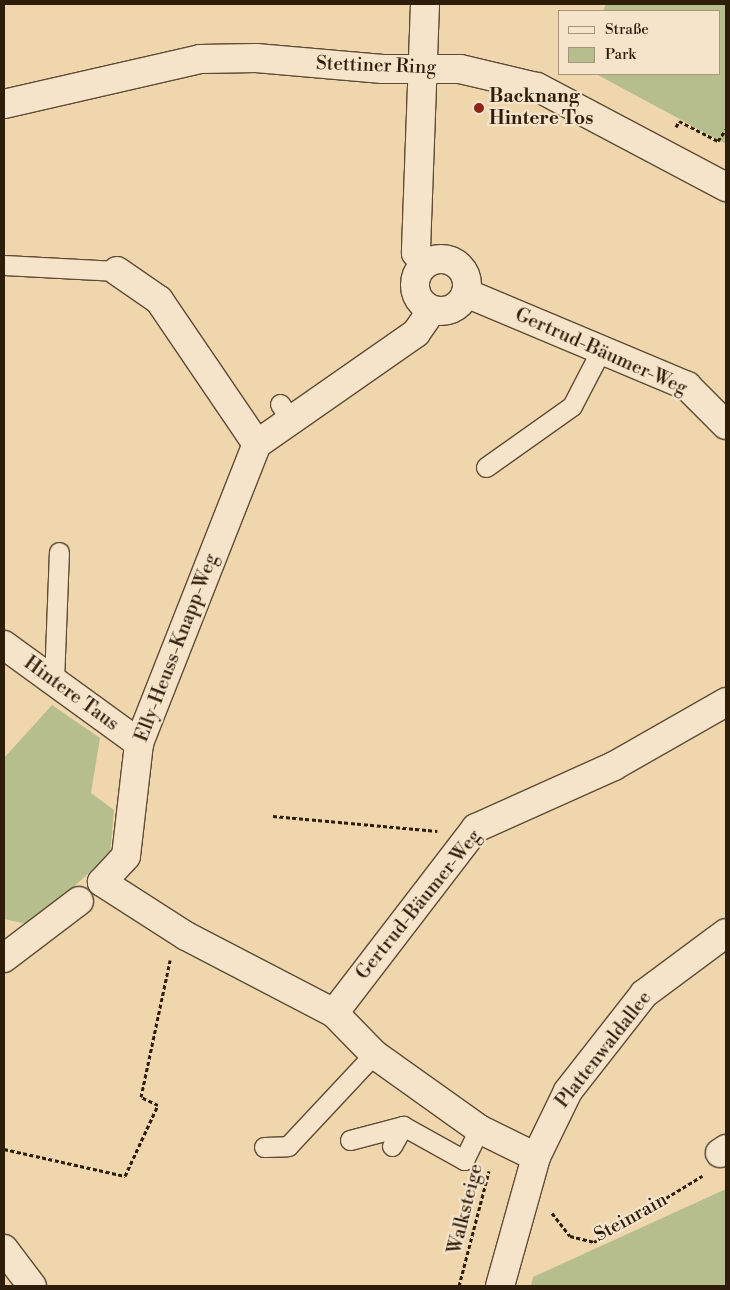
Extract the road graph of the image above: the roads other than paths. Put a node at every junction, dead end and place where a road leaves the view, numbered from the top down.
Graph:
1 (425, 4) edge
2 (422, 68) junction
3 (4, 104) edge
4 (726, 187) edge
5 (426, 263) junction
6 (4, 265) edge
7 (117, 271) joint
8 (466, 293) junction
9 (432, 310) junction
10 (600, 352) junction
11 (726, 425) edge
12 (257, 444) junction
13 (486, 467) dead end
14 (59, 552) dead end
15 (4, 645) edge
16 (54, 681) junction
17 (726, 702) edge
18 (139, 742) junction
19 (79, 901) dead end
20 (726, 932) edge
21 (4, 958) edge
22 (334, 1013) junction
23 (374, 1054) junction
24 (403, 1126) junction
25 (489, 1134) junction
26 (350, 1140) dead end
27 (392, 1146) dead end
28 (264, 1147) dead end
29 (536, 1157) junction
30 (4, 1249) edge
31 (32, 1286) edge
32 (500, 1286) edge

1 - 2 street
2 - 3 street, Stettiner Ring
2 - 4 street, Stettiner Ring
2 - 5 street
5 - 8 street
5 - 9 street
6 - 7 lane
7 - 12 street
8 - 9 street
8 - 10 street, Gertrud-Bäumer-Weg
9 - 12 street
10 - 11 street, Gertrud-Bäumer-Weg
10 - 13 lane
12 - 18 street, Elly-Heuss-Knapp-Weg
14 - 16 lane
15 - 16 street, Hintere Taus
16 - 18 street, Hintere Taus
17 - 22 street, Gertrud-Bäumer-Weg
18 - 22 street, Elly-Heuss-Knapp-Weg
19 - 21 street
20 - 29 street, Plattenwaldallee
22 - 23 street
23 - 25 street
23 - 28 lane
24 - 25 lane
24 - 26 lane
24 - 27 lane
25 - 29 street
29 - 32 street, Plattenwaldallee
30 - 31 street

